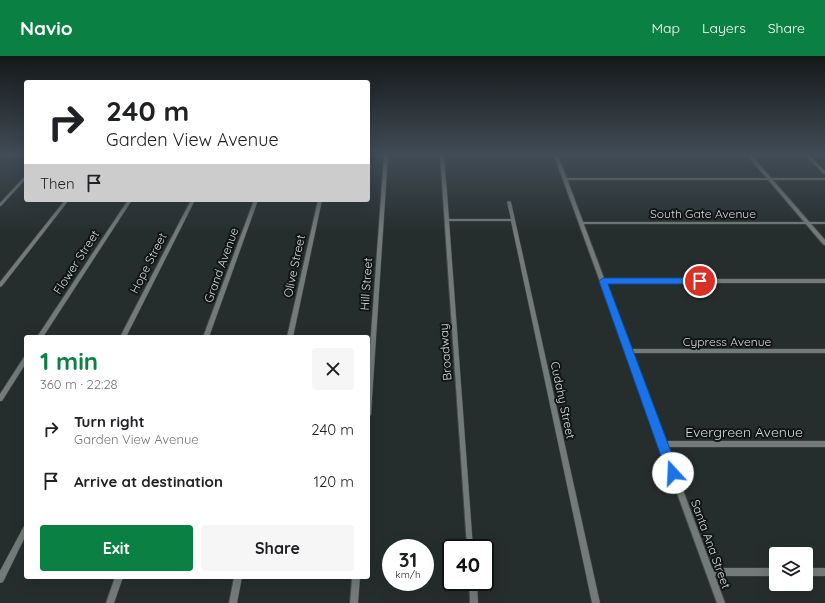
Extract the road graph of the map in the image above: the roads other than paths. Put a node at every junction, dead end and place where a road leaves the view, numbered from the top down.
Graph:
1 (23, 181) edge
2 (384, 181) edge
3 (444, 181) edge
4 (566, 181) edge
5 (771, 181) edge
6 (65, 202) edge
7 (129, 202) edge
8 (192, 202) edge
9 (255, 202) edge
10 (320, 202) edge
11 (509, 202) dead end
12 (0, 205) edge
13 (447, 220) junction
14 (513, 220) junction
15 (581, 223) junction
16 (808, 223) junction
17 (825, 223) edge
18 (825, 243) edge
19 (603, 281) junction
20 (825, 281) edge
21 (0, 285) edge
22 (41, 335) edge
23 (124, 335) edge
24 (207, 335) edge
25 (290, 335) edge
26 (628, 351) junction
27 (825, 351) edge
28 (24, 362) edge
29 (370, 385) edge
30 (0, 399) edge
31 (662, 444) junction
32 (825, 444) edge
33 (24, 532) edge
34 (469, 539) edge
35 (710, 572) junction
36 (769, 572) edge
37 (813, 572) edge
38 (825, 572) edge
39 (0, 579) edge
40 (118, 579) edge
41 (238, 579) edge
42 (356, 579) edge
43 (473, 591) edge
44 (110, 603) edge
45 (233, 603) edge
46 (354, 603) edge
47 (474, 603) edge
48 (596, 603) edge
49 (721, 603) edge

1 - 12 street
2 - 29 street, Hill Street
3 - 13 street, Broadway
4 - 15 street, Santa Ana Street
5 - 16 street
6 - 21 street
7 - 22 street, Flower Street
8 - 23 street, Hope Street
9 - 24 street, Grand Avenue
10 - 25 street, Olive Street
11 - 14 street, Cudahy Street
13 - 14 street
13 - 34 street, Broadway
14 - 48 street, Cudahy Street
15 - 16 street, South Gate Avenue
15 - 19 street, Santa Ana Street
16 - 17 street, South Gate Avenue
16 - 18 street
19 - 20 street
19 - 26 street, Santa Ana Street
26 - 27 street, Cypress Avenue
26 - 31 street, Santa Ana Street
28 - 30 street
31 - 32 street, Evergreen Avenue
31 - 35 street, Santa Ana Street
33 - 39 street
35 - 36 street
35 - 49 street, Santa Ana Street
37 - 38 street
40 - 44 street
41 - 45 street
42 - 46 street
43 - 47 street

